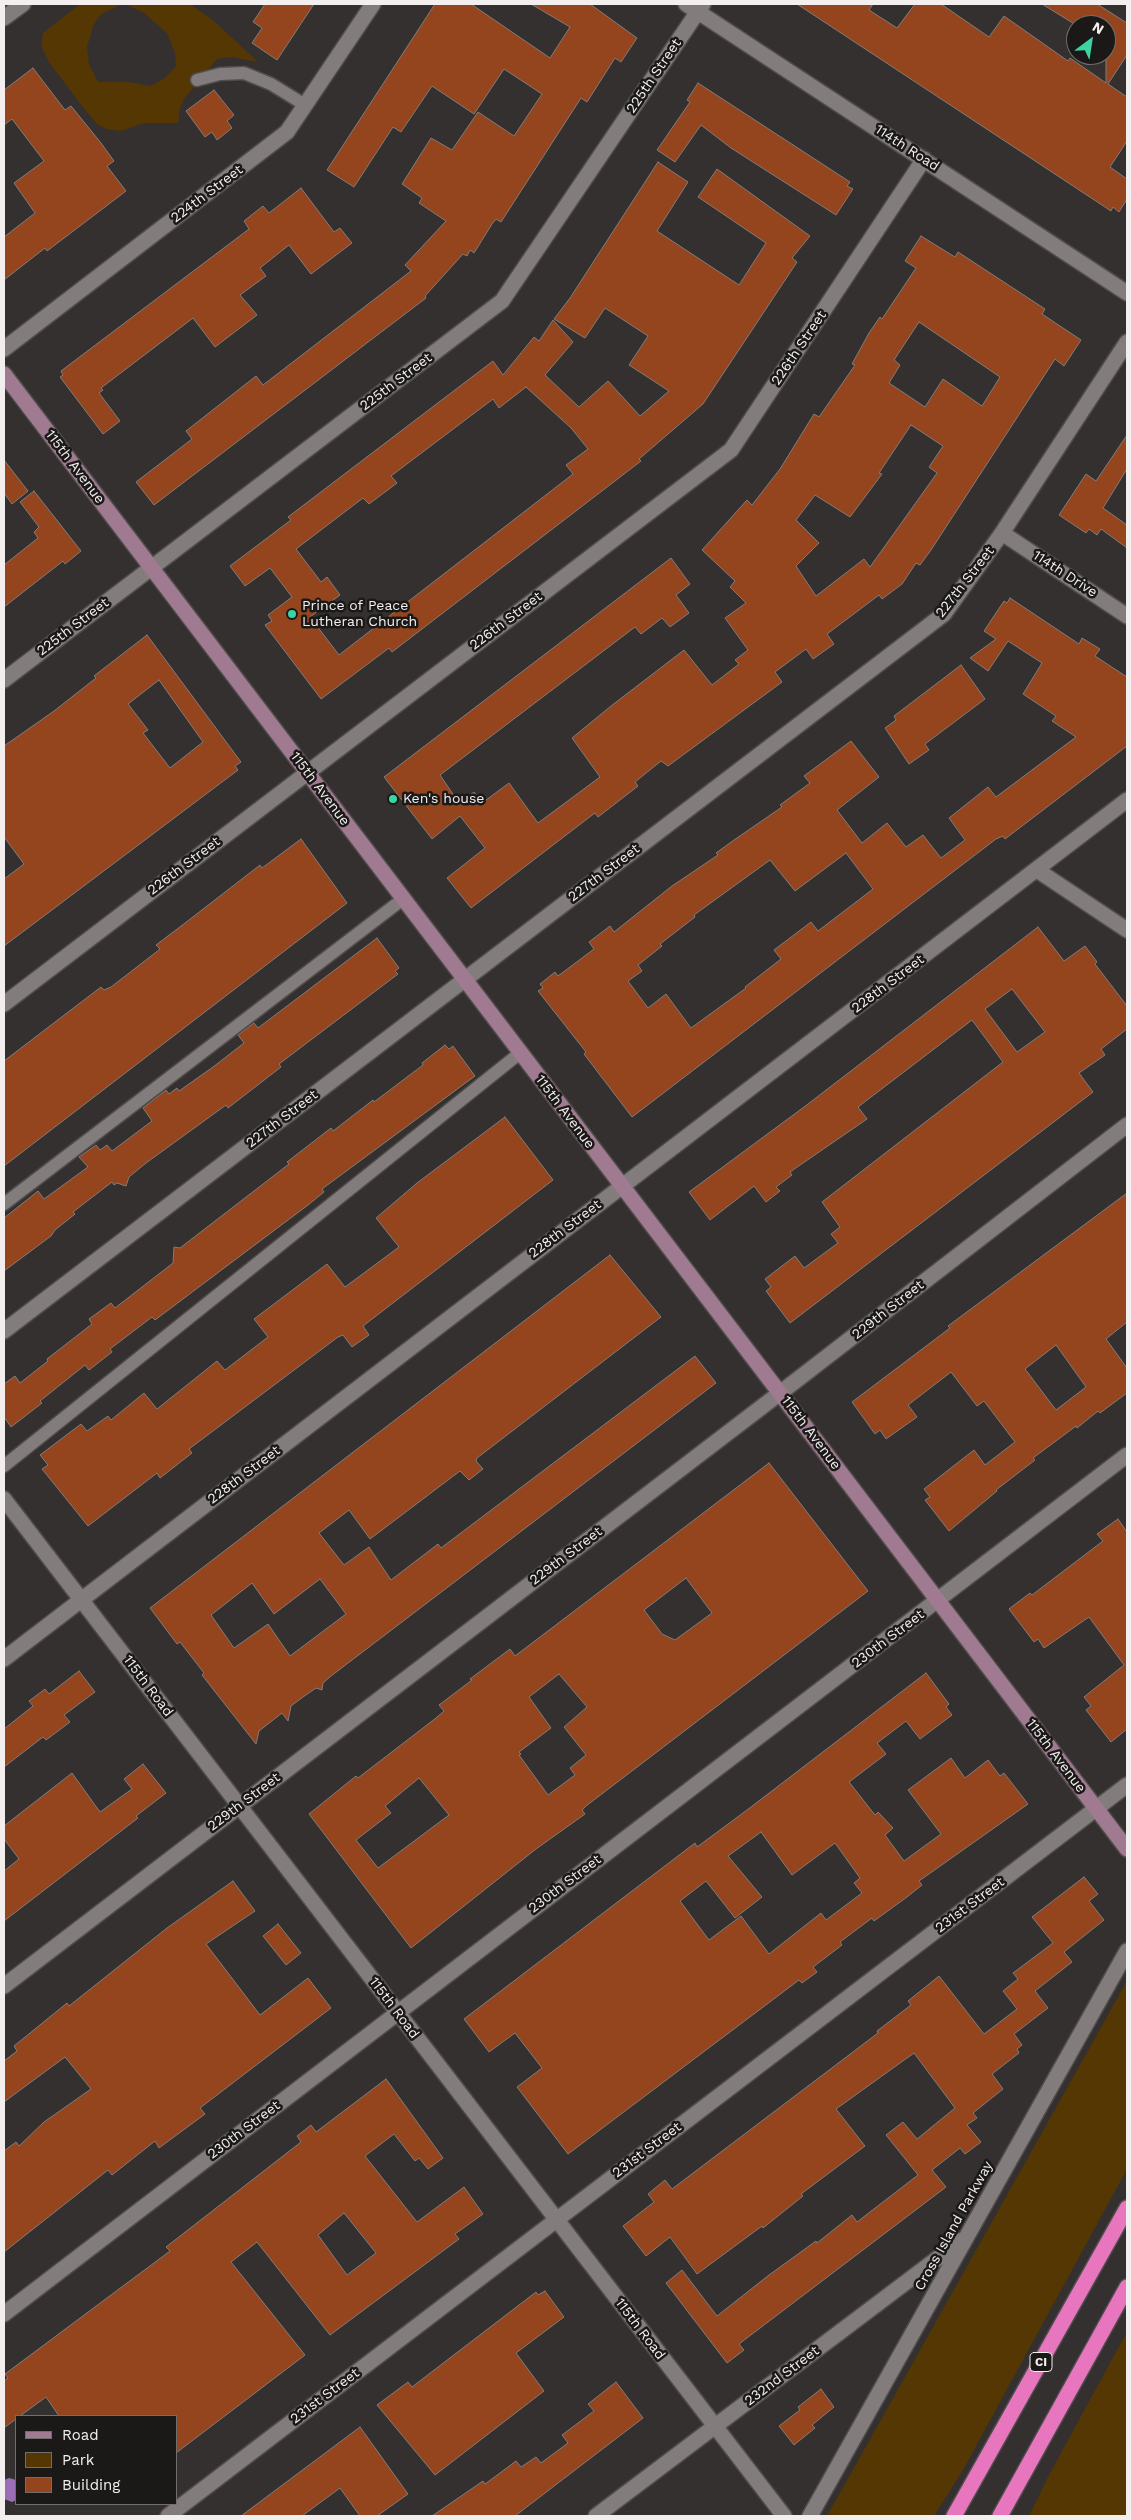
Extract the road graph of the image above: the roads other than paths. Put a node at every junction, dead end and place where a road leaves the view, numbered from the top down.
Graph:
1 (23, 4) edge
2 (373, 4) edge
3 (695, 6) edge
4 (4, 18) edge
5 (197, 80) dead end
6 (305, 105) junction
7 (924, 159) junction
8 (1127, 293) edge
9 (1127, 342) edge
10 (4, 349) edge
11 (4, 374) edge
12 (1002, 533) junction
13 (152, 567) junction
14 (1127, 616) edge
15 (4, 680) edge
16 (308, 772) junction
17 (1127, 800) edge
18 (1037, 870) junction
19 (403, 899) junction
20 (1127, 930) edge
21 (464, 980) junction
22 (4, 1004) edge
23 (520, 1053) junction
24 (1127, 1125) edge
25 (622, 1186) junction
26 (4, 1204) edge
27 (4, 1331) edge
28 (780, 1393) junction
29 (1127, 1455) edge
30 (4, 1466) edge
31 (4, 1499) edge
32 (81, 1600) junction
33 (938, 1600) junction
34 (4, 1658) edge
35 (1127, 1785) edge
36 (239, 1806) junction
37 (1096, 1809) junction
38 (1127, 1849) edge
39 (1127, 1951) edge
40 (4, 1986) edge
41 (398, 2012) junction
42 (1127, 2208) edge
43 (556, 2219) junction
44 (968, 2235) junction
45 (1127, 2287) edge
46 (4, 2314) edge
47 (714, 2426) junction
48 (168, 2516) edge
49 (596, 2516) edge
50 (784, 2516) edge
51 (810, 2516) edge
52 (954, 2516) edge
53 (1000, 2516) edge

1 - 4 street
2 - 6 street, 224th Street
3 - 7 street, 114th Road
3 - 13 street, 225th Street
5 - 6 lane
6 - 10 street, 224th Street
7 - 8 street, 114th Road
7 - 16 street, 226th Street
9 - 12 street, 227th Street
11 - 13 main road, 115th Avenue
12 - 14 street, 114th Drive
12 - 21 street, 227th Street
13 - 15 street, 225th Street
13 - 16 main road, 115th Avenue
16 - 19 main road, 115th Avenue
16 - 22 street, 226th Street
17 - 18 street, 228th Street
18 - 20 street
18 - 25 street, 228th Street
19 - 21 main road, 115th Avenue
19 - 26 lane
21 - 23 main road, 115th Avenue
21 - 27 street, 227th Street
23 - 25 main road, 115th Avenue
23 - 30 lane
24 - 28 street, 229th Street
25 - 28 main road, 115th Avenue
25 - 32 street, 228th Street
28 - 33 main road, 115th Avenue
28 - 36 street, 229th Street
29 - 33 street, 230th Street
31 - 32 street, 115th Road
32 - 34 street, 228th Street
32 - 36 street, 115th Road
33 - 37 main road, 115th Avenue
33 - 41 street, 230th Street
35 - 37 street, 231st Street
36 - 40 street, 229th Street
36 - 41 street, 115th Road
37 - 38 main road, 115th Avenue
37 - 43 street, 231st Street
39 - 44 street, Cross Island Parkway
41 - 43 street, 115th Road
41 - 46 street, 230th Street
42 - 52 highway, CI
43 - 47 street, 115th Road
43 - 48 street, 231st Street
44 - 47 street, 232nd Street
44 - 51 street, Cross Island Parkway
45 - 53 highway
47 - 49 street, 232nd Street
47 - 50 street, 115th Road

